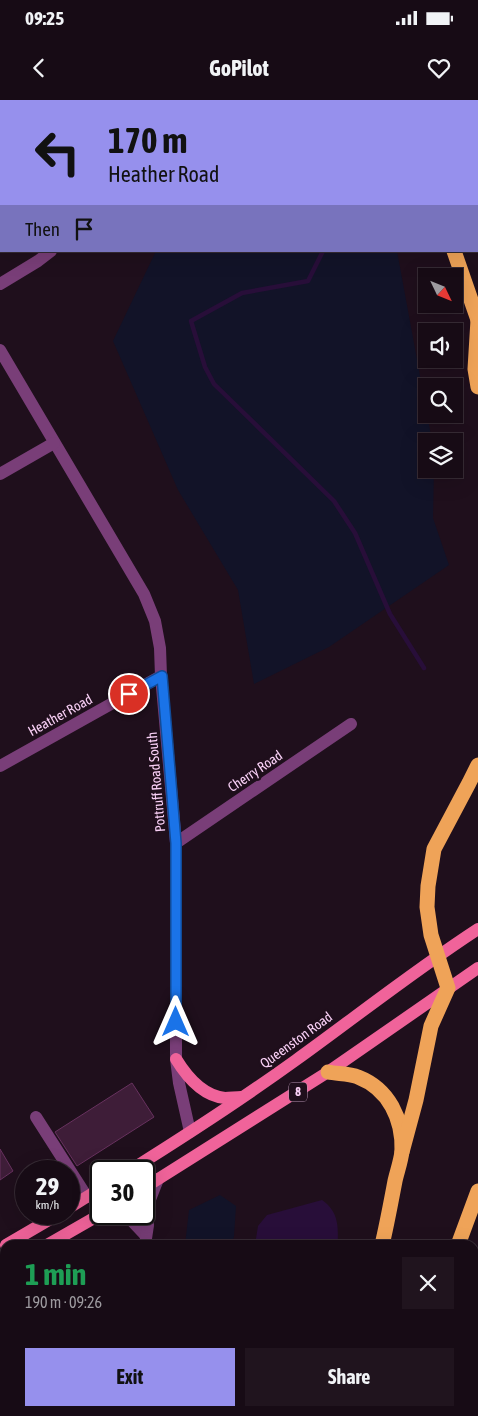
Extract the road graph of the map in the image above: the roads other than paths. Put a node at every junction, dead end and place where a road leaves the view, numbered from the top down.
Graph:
1 (50, 252) edge
2 (454, 252) edge
3 (0, 284) edge
4 (478, 320) edge
5 (0, 350) edge
6 (478, 387) edge
7 (54, 443) junction
8 (0, 474) edge
9 (162, 676) junction
10 (351, 724) dead end
11 (478, 764) edge
12 (0, 766) edge
13 (176, 843) junction
14 (478, 929) edge
15 (437, 956) junction
16 (478, 968) edge
17 (448, 988) junction
18 (176, 1059) junction
19 (328, 1072) junction
20 (241, 1097) junction
21 (36, 1117) dead end
22 (190, 1132) junction
23 (402, 1152) junction
24 (146, 1160) edge
25 (158, 1179) junction
26 (155, 1181) edge
27 (478, 1191) edge
28 (90, 1195) edge
29 (87, 1197) junction
30 (80, 1201) edge
31 (90, 1220) edge
32 (40, 1225) edge
33 (135, 1225) edge
34 (15, 1240) edge
35 (55, 1240) edge
36 (146, 1240) edge
37 (383, 1240) edge
38 (460, 1240) edge

1 - 3 street
2 - 4 highway
4 - 6 highway
5 - 7 street, Pottruff Road South
7 - 8 street
7 - 9 street, Pottruff Road South
9 - 12 street, Heather Road
9 - 13 street, Pottruff Road South
10 - 13 street, Cherry Road
11 - 15 highway
13 - 18 street, Pottruff Road South
14 - 15 main road, Queenston Road / 8
15 - 17 highway
15 - 20 main road, Queenston Road / 8
16 - 17 main road, 8
17 - 19 main road, 8
17 - 23 highway
18 - 20 main road
18 - 22 street, Pottruff Road South
19 - 23 highway
19 - 25 main road, 8
20 - 22 main road, Queenston Road / 8
21 - 29 street
22 - 24 main road, Queenston Road / 8
23 - 37 highway
25 - 26 main road, 8
25 - 36 street
27 - 38 highway
28 - 29 main road
29 - 30 main road
31 - 35 main road
32 - 34 main road
33 - 36 street

